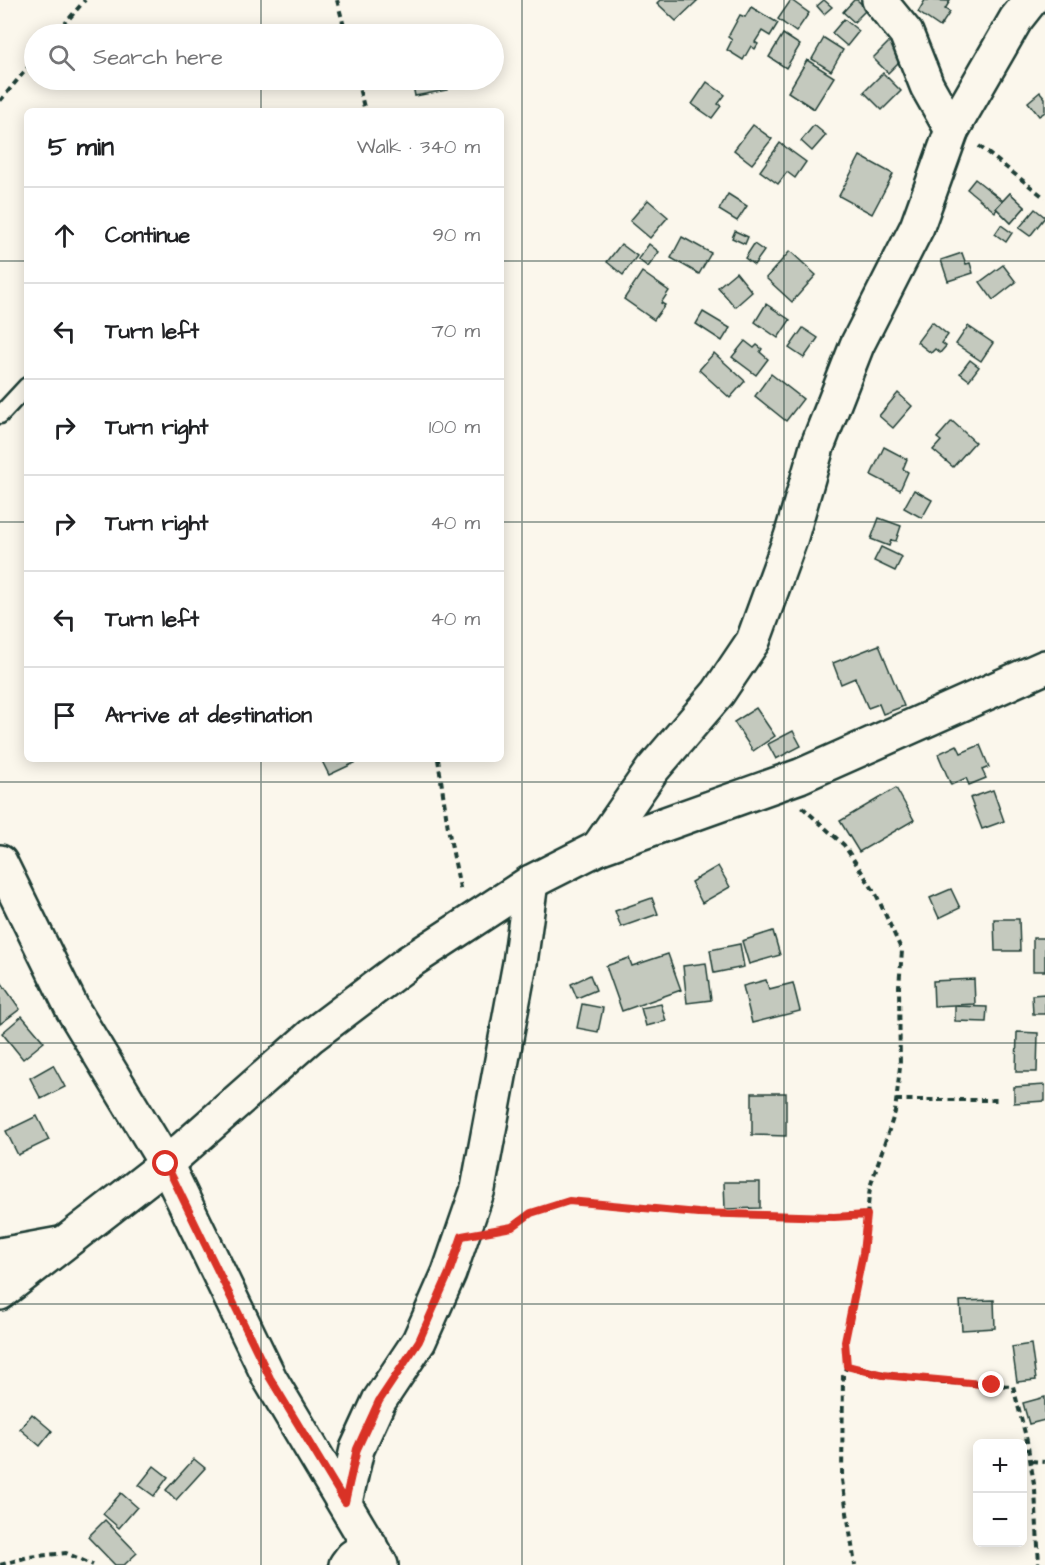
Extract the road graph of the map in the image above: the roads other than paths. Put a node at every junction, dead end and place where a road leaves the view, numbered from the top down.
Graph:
1 (879, 0) edge
2 (1031, 0) edge
3 (952, 130) junction
4 (24, 389) edge
5 (0, 415) edge
6 (1045, 667) edge
7 (598, 849) junction
8 (0, 862) edge
9 (531, 882) junction
10 (166, 1164) junction
11 (65, 1243) junction
12 (0, 1255) edge
13 (0, 1293) edge
14 (345, 1502) junction
15 (366, 1558) edge

1 - 3 street
2 - 3 street
3 - 7 street
4 - 5 lane
6 - 7 street
7 - 9 street
8 - 10 street
9 - 10 street
9 - 14 street
10 - 11 street
10 - 14 street
11 - 12 street
11 - 13 street
14 - 15 street

